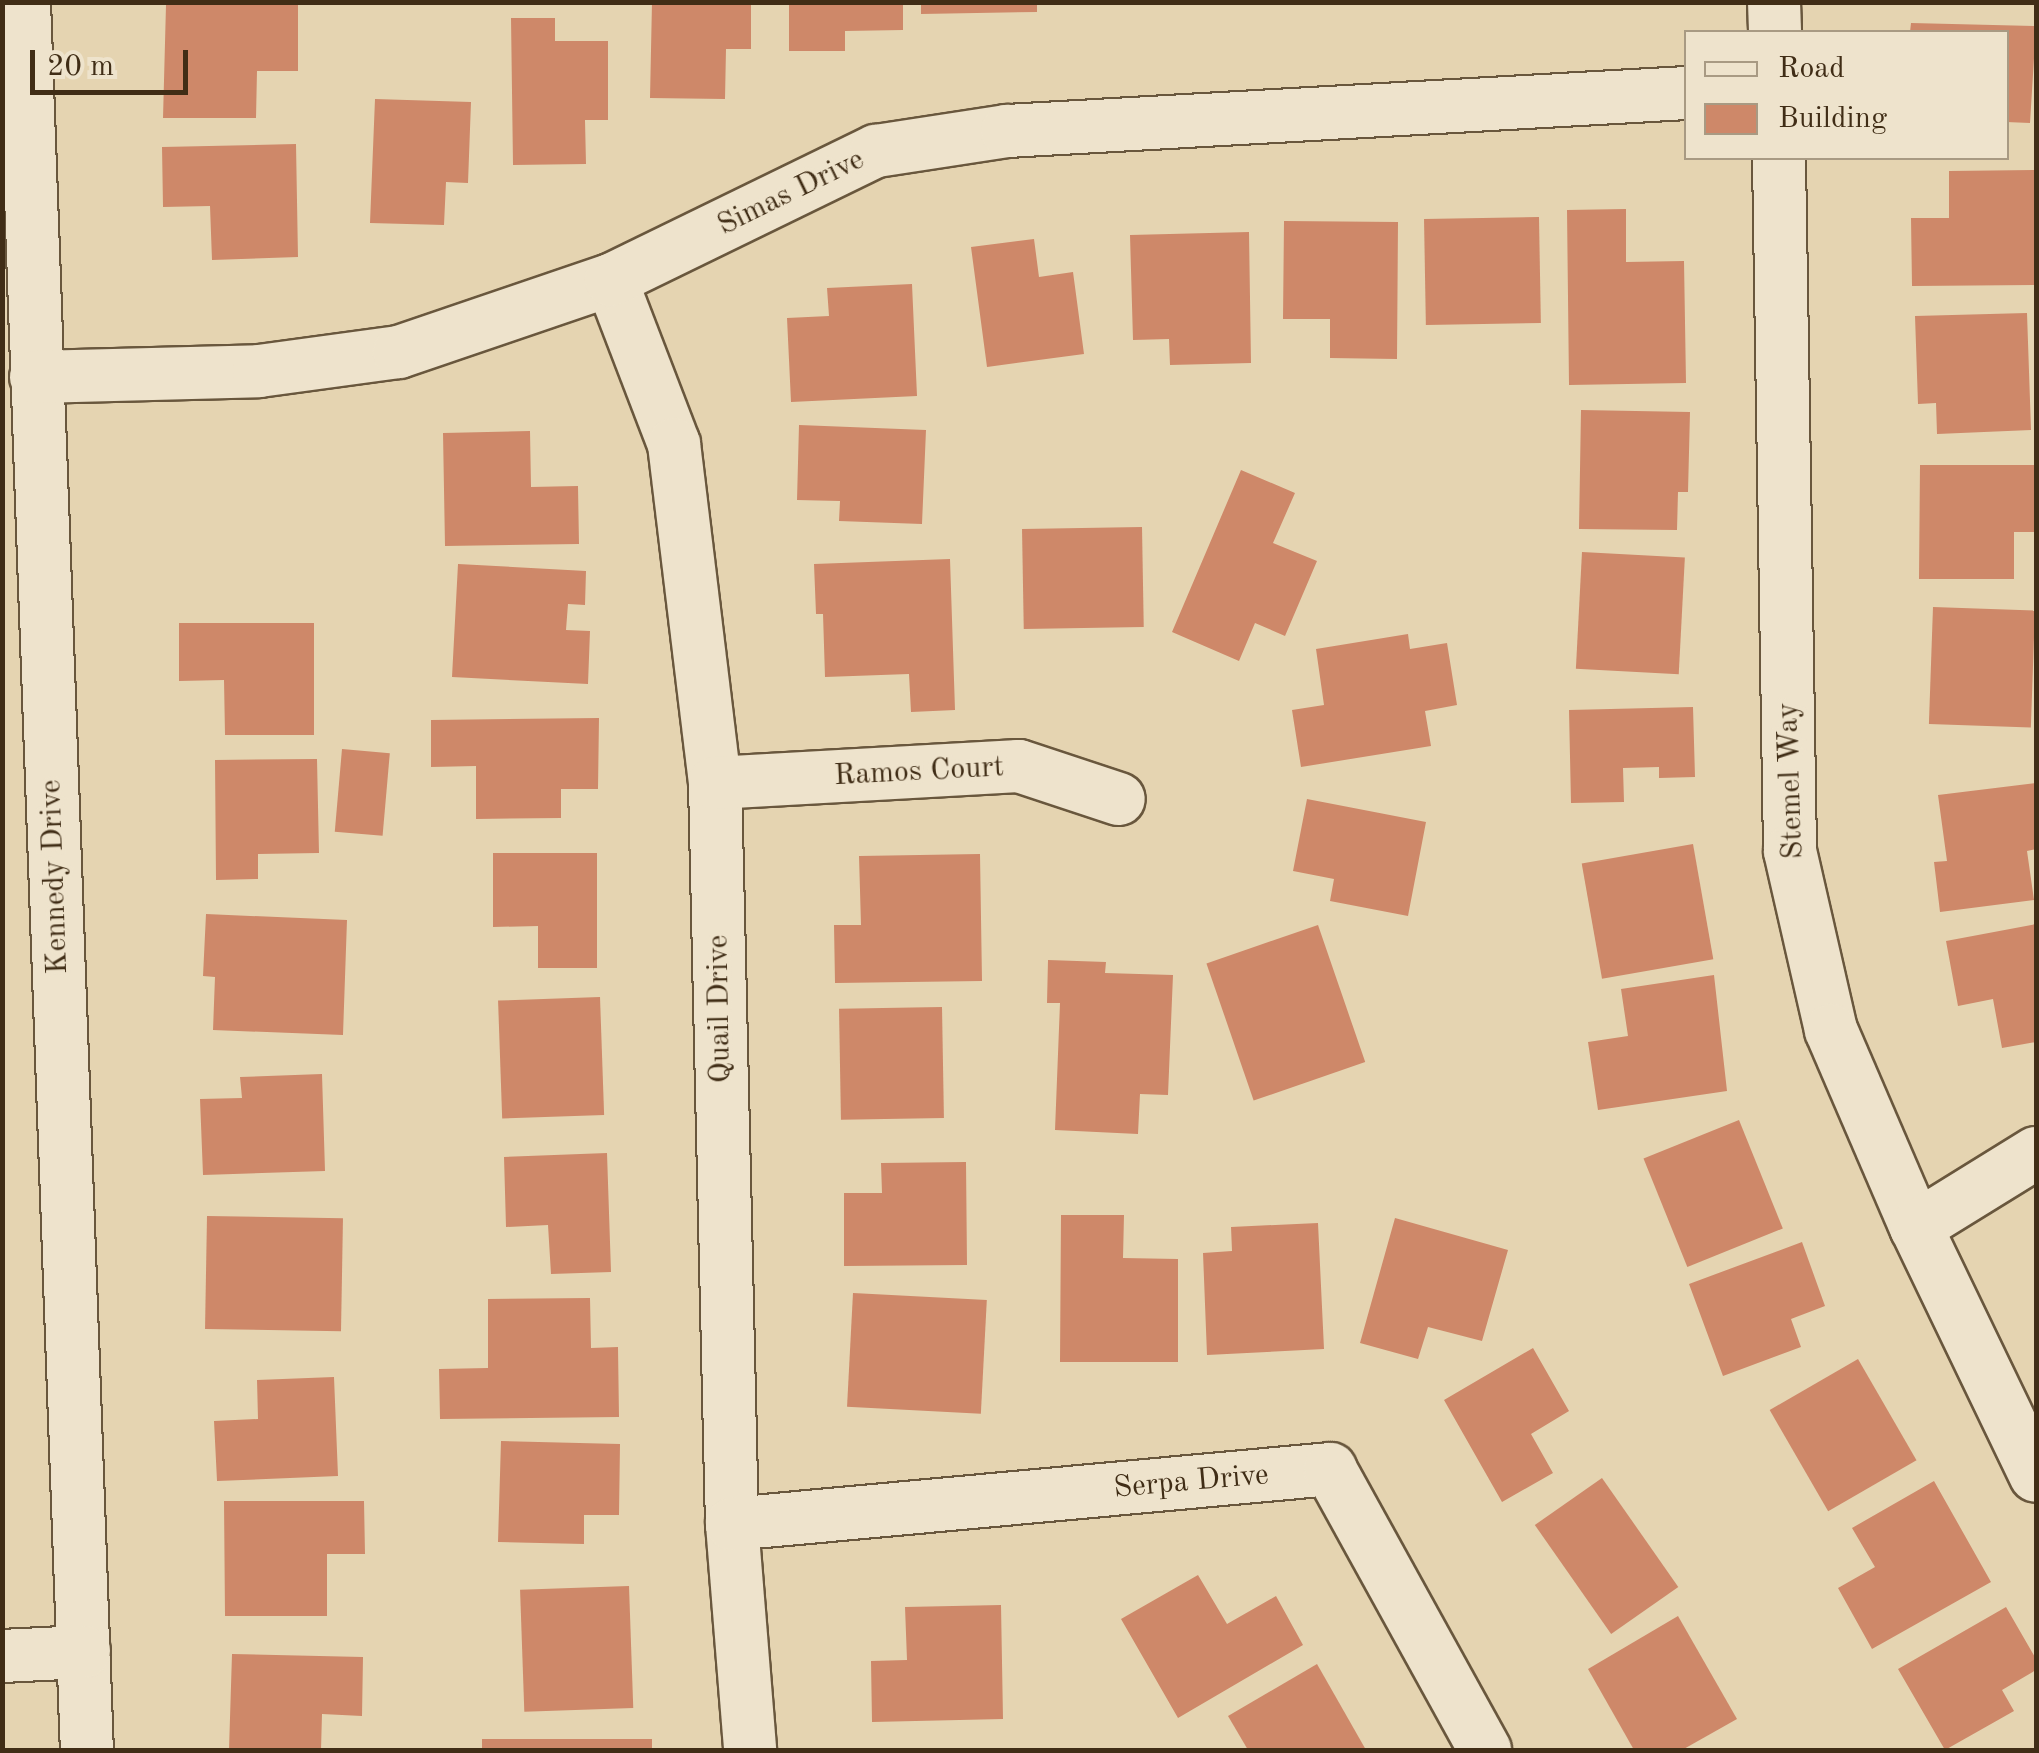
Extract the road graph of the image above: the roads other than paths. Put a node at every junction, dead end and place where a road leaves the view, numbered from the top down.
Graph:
1 (24, 2) edge
2 (1774, 2) edge
3 (1775, 30) edge
4 (1684, 93) edge
5 (1779, 160) edge
6 (612, 280) junction
7 (36, 376) junction
8 (715, 783) junction
9 (1119, 799) dead end
10 (2036, 1153) edge
11 (1916, 1227) junction
12 (2036, 1476) edge
13 (732, 1524) junction
14 (84, 1652) junction
15 (2, 1656) edge
16 (87, 1750) edge
17 (750, 1750) edge
18 (1485, 1750) edge

1 - 7 street, Kennedy Drive
2 - 3 street
4 - 6 street, Simas Drive
5 - 11 street, Stemel Way
6 - 7 street, Simas Drive
6 - 8 street, Quail Drive
7 - 14 street, Kennedy Drive
8 - 9 street, Ramos Court
8 - 13 street, Quail Drive
10 - 11 street
11 - 12 street, Stemel Way
13 - 17 street, Quail Drive
13 - 18 street, Serpa Drive
14 - 15 street
14 - 16 street, Kennedy Drive

